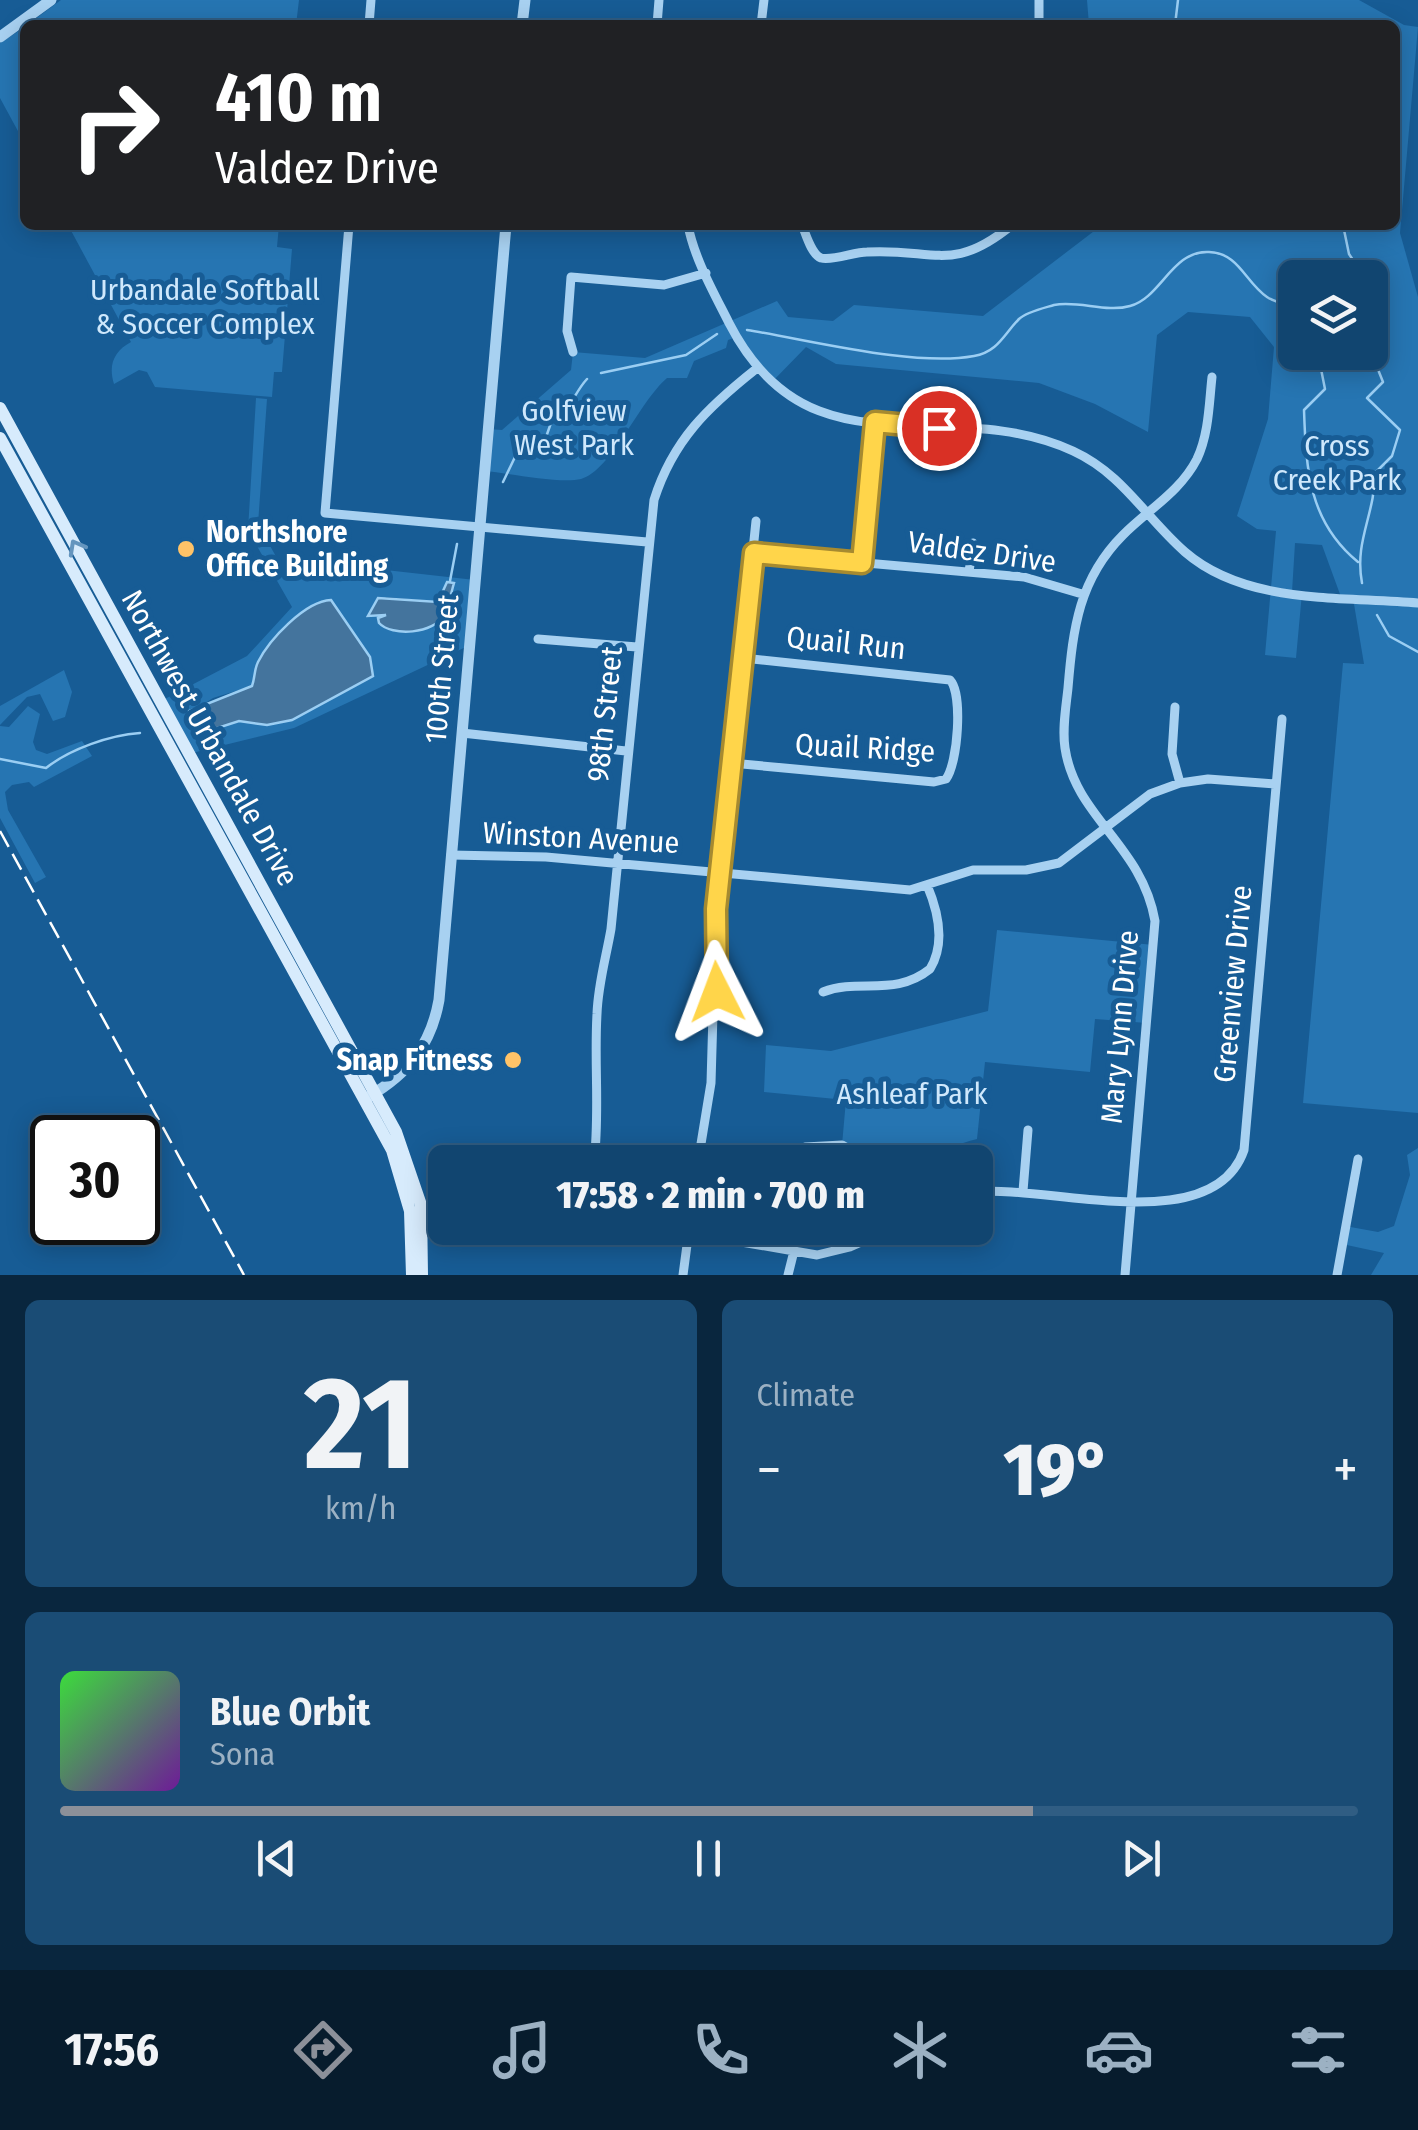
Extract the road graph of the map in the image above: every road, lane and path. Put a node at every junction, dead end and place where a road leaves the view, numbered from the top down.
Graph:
1 (51, 0) edge
2 (23, 20) edge
3 (350, 230) edge
4 (506, 230) edge
5 (690, 230) edge
6 (805, 230) edge
7 (1006, 230) edge
8 (706, 272) junction
9 (573, 352) dead end
10 (756, 369) junction
11 (1212, 377) dead end
12 (0, 408) edge
13 (875, 422) junction
14 (0, 438) edge
15 (1149, 512) junction
16 (756, 521) dead end
17 (480, 527) junction
18 (647, 542) junction
19 (973, 542) dead end
20 (754, 553) junction
21 (862, 563) junction
22 (969, 572) junction
23 (1082, 594) junction
24 (1418, 604) edge
25 (538, 639) dead end
26 (637, 647) junction
27 (743, 658) junction
28 (944, 677) joint
29 (1175, 708) dead end
30 (1282, 719) dead end
31 (462, 733) junction
32 (626, 751) junction
33 (730, 763) junction
34 (1180, 782) junction
35 (1275, 784) junction
36 (1108, 828) junction
37 (451, 854) junction
38 (616, 862) junction
39 (719, 872) junction
40 (926, 886) junction
41 (822, 992) dead end
42 (370, 1096) junction
43 (1028, 1130) dead end
44 (596, 1145) edge
45 (701, 1145) edge
46 (1358, 1159) dead end
47 (1024, 1191) junction
48 (993, 1192) edge
49 (1131, 1201) junction
50 (687, 1245) edge
51 (761, 1245) edge
52 (851, 1245) edge
53 (794, 1252) junction
54 (412, 1275) edge
55 (422, 1275) edge
56 (683, 1275) edge
57 (788, 1275) edge
58 (1124, 1275) edge
59 (1337, 1275) edge

1 - 2 street
3 - 17 street
4 - 17 street, 100th Street
5 - 8 street
6 - 7 street
8 - 9 street
8 - 10 street
10 - 13 street
10 - 18 street, 98th Street
11 - 15 street, Mary Lynn Drive
42 -> 12 main road, Northwest Urbandale Drive
13 - 15 street
13 - 21 street
14 - 42 main road, Northwest Urbandale Drive
15 - 23 street, Mary Lynn Drive
15 - 24 street
16 - 20 street
17 - 18 street
17 - 31 street, 100th Street
18 - 26 street, 98th Street
19 - 22 street
20 - 21 street, Valdez Drive
20 - 27 street
21 - 22 street, Valdez Drive
22 - 23 street, Valdez Drive
23 - 36 street, Mary Lynn Drive
25 - 26 street
26 - 32 street, 98th Street
27 - 28 street, Quail Run
27 - 33 street
28 - 33 street, Quail Ridge
29 - 34 street
30 - 35 street, Greenview Drive
31 - 32 street
31 - 37 street, 100th Street
32 - 38 street, 98th Street
33 - 39 street
34 - 35 street, Winston Avenue
34 - 36 street, Winston Avenue
35 - 49 street, Greenview Drive
36 - 40 street, Winston Avenue
36 - 49 street, Mary Lynn Drive
37 - 38 street, Winston Avenue
37 - 42 street, 100th Street
38 - 39 street, Winston Avenue
38 - 44 street, 98th Street
39 - 40 street, Winston Avenue
39 - 45 street
40 - 41 street
42 - 54 main road
42 - 55 main road
43 - 47 street
46 - 59 street
47 - 48 street, Greenview Drive
47 - 49 street, Greenview Drive
49 - 58 street, Mary Lynn Drive
50 - 56 street
51 - 53 street
52 - 53 street
53 - 57 street

